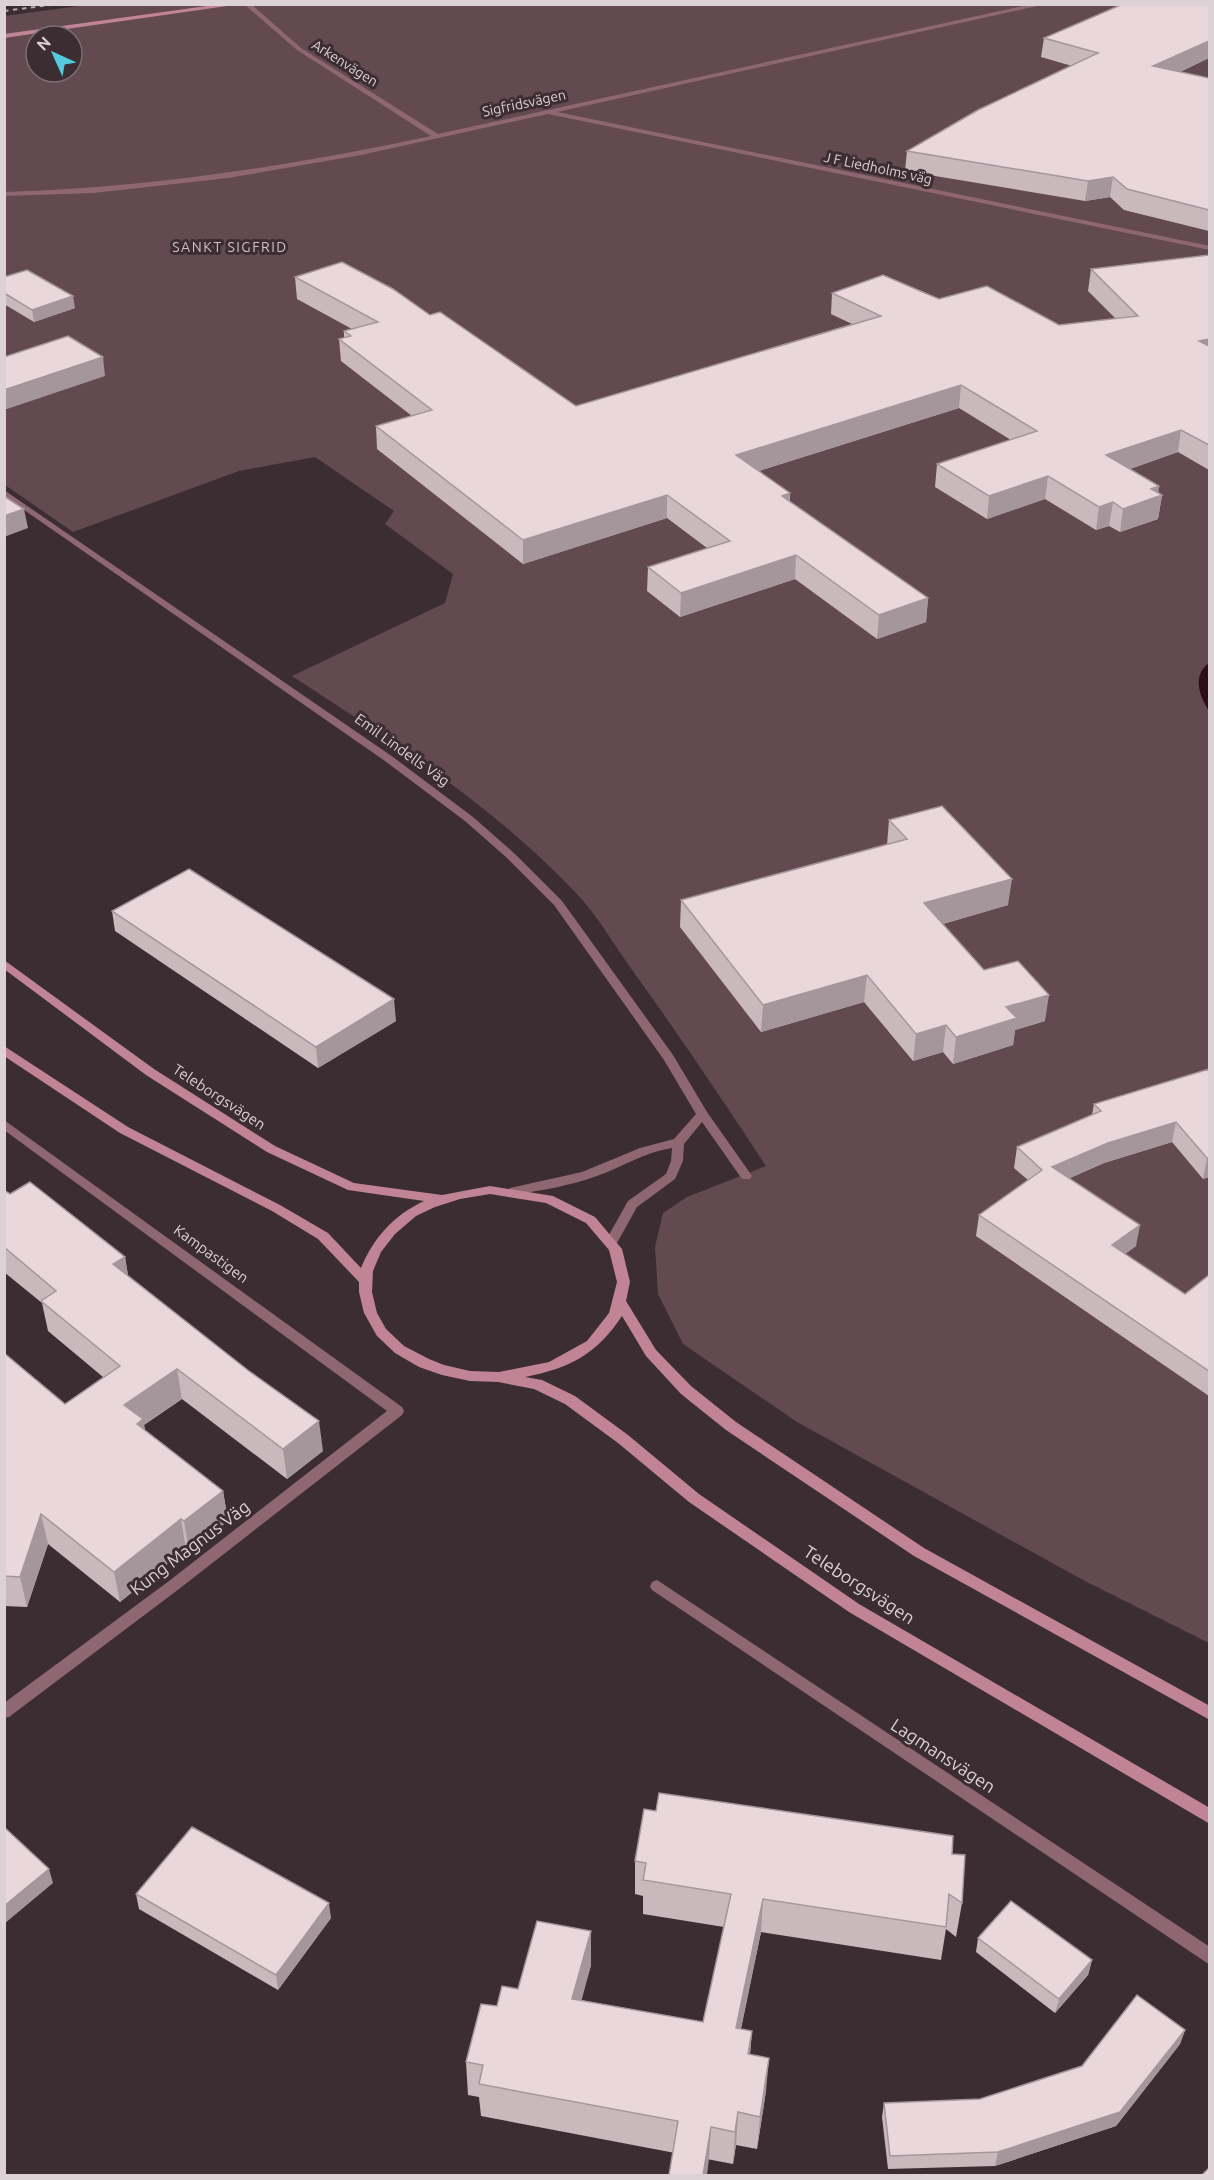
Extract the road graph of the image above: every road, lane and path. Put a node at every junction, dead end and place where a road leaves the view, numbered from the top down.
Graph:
1 (238, 4) edge
2 (247, 4) edge
3 (1043, 4) edge
4 (4, 36) edge
5 (542, 111) junction
6 (435, 135) junction
7 (4, 194) edge
8 (1209, 248) edge
9 (4, 492) edge
10 (4, 963) edge
11 (4, 1050) edge
12 (702, 1114) junction
13 (4, 1124) edge
14 (678, 1143) junction
15 (746, 1176) dead end
16 (514, 1191) junction
17 (443, 1199) junction
18 (612, 1240) junction
19 (364, 1279) junction
20 (621, 1304) junction
21 (498, 1377) junction
22 (397, 1411) joint
23 (657, 1586) dead end
24 (4, 1712) edge
25 (1209, 1714) edge
26 (1209, 1817) edge
27 (1209, 1957) edge

1 - 4 main road
2 - 6 street, Arkenvägen
3 - 5 street, Sigfridsvägen
5 - 6 street, Sigfridsvägen
5 - 8 street, J F Liedholms väg
6 - 7 street, Sigfridsvägen
9 - 12 street, Emil Lindells Väg
10 - 17 main road, Teleborgsvägen
11 - 19 main road
12 - 14 street
12 - 15 street, Emil Lindells Väg
13 - 22 street, Kampastigen
14 - 16 street
14 - 18 street
16 - 17 main road
16 - 18 main road
17 - 19 main road
18 - 20 main road
19 - 21 main road
20 - 21 main road
20 - 25 main road
21 - 26 main road, Teleborgsvägen
22 - 24 street, Kung Magnus Väg
23 - 27 street, Lagmansvägen

